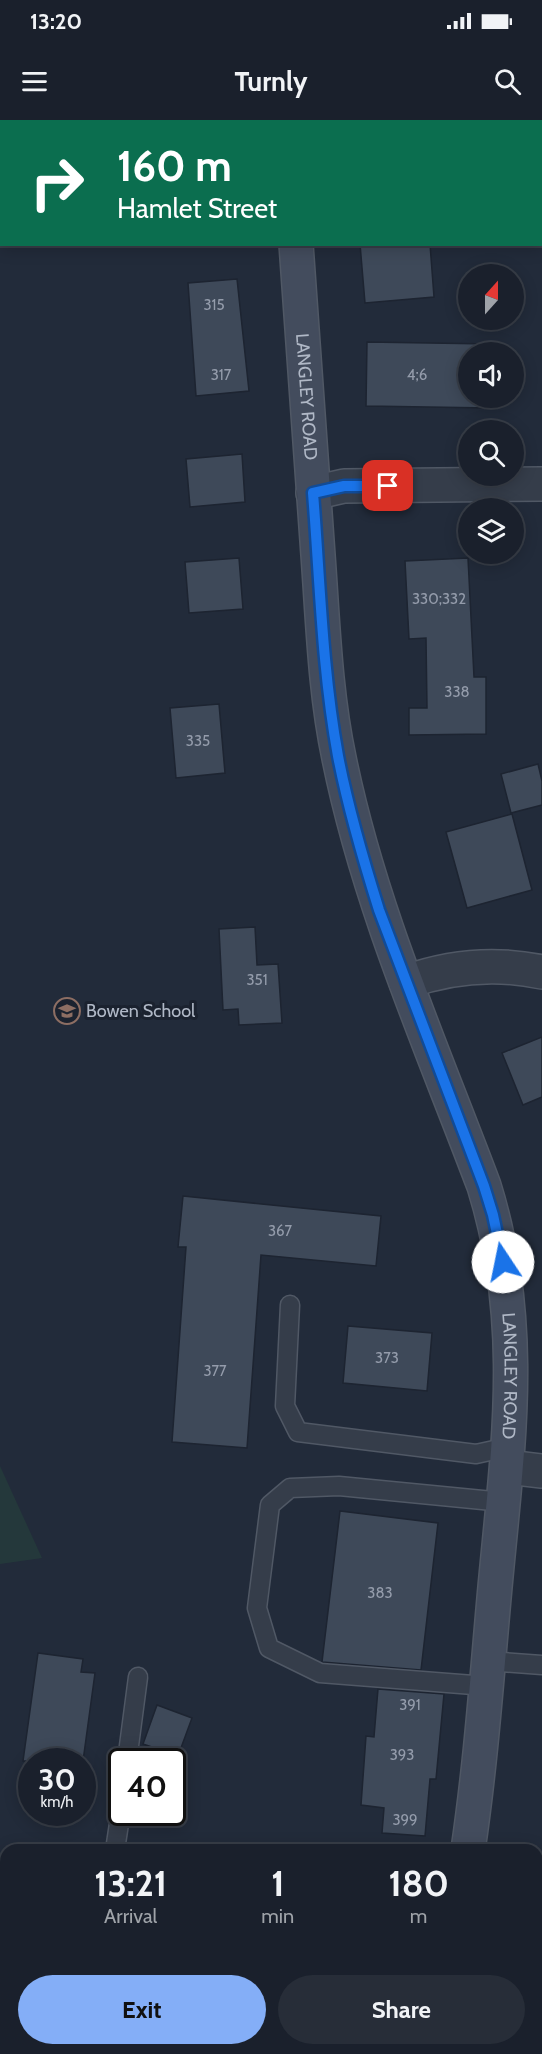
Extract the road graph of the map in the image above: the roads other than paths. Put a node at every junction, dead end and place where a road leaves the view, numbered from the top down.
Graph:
1 (296, 246) edge
2 (542, 484) edge
3 (313, 493) junction
4 (542, 972) edge
5 (406, 982) junction
6 (290, 1305) dead end
7 (507, 1457) junction
8 (542, 1471) edge
9 (503, 1502) junction
10 (542, 1665) edge
11 (487, 1673) junction
12 (138, 1677) dead end
13 (129, 1748) edge
14 (119, 1826) edge
15 (116, 1844) edge
16 (469, 1844) edge

1 - 3 street, LANGLEY ROAD
2 - 3 street
3 - 5 street, LANGLEY ROAD
4 - 5 street
5 - 7 street, LANGLEY ROAD
6 - 7 lane
7 - 8 street
7 - 9 street, LANGLEY ROAD
9 - 11 street, LANGLEY ROAD
9 - 11 lane
10 - 11 lane
11 - 16 street, LANGLEY ROAD
12 - 13 lane
14 - 15 lane

